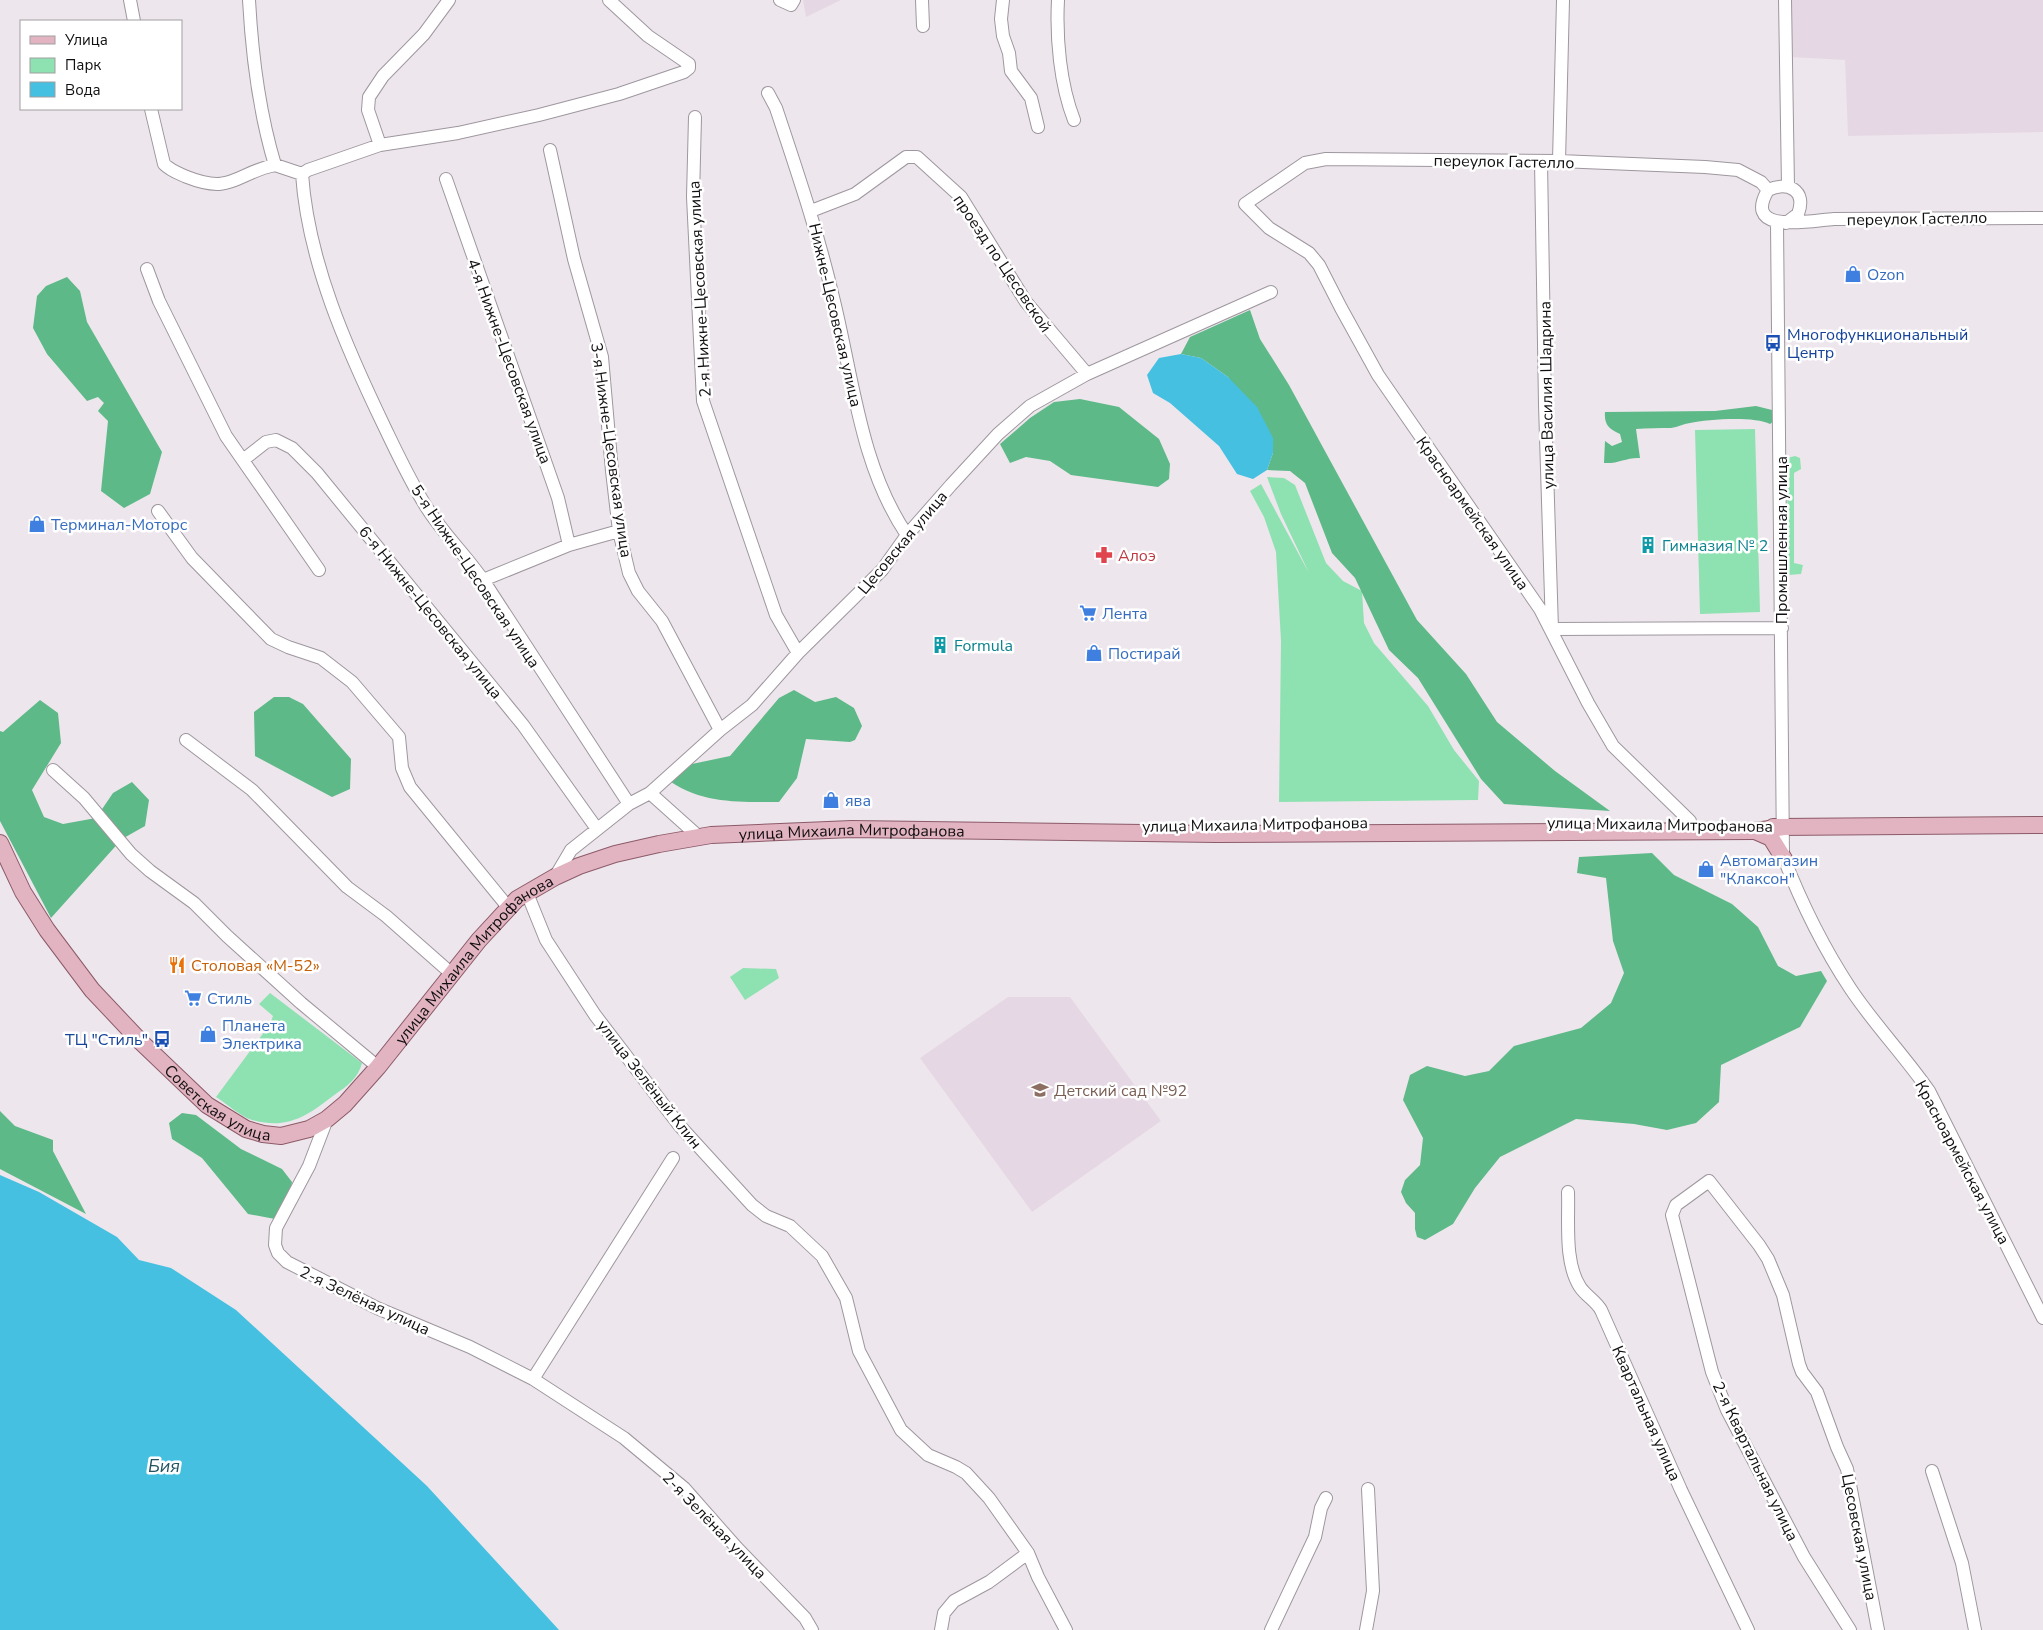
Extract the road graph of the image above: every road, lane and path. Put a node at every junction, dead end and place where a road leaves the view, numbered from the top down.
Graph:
1 (130, 0) edge
2 (248, 0) edge
3 (449, 0) edge
4 (609, 0) edge
5 (922, 0) edge
6 (1003, 0) edge
7 (1058, 0) edge
8 (1563, 0) edge
9 (1785, 0) edge
10 (134, 20) edge
11 (923, 26) dead end
12 (768, 93) dead end
13 (151, 110) edge
14 (695, 117) dead end
15 (1074, 120) dead end
16 (1038, 126) dead end
17 (380, 145) junction
18 (550, 150) dead end
19 (1541, 161) junction
20 (1559, 161) junction
21 (275, 165) junction
22 (302, 174) junction
23 (446, 179) dead end
24 (1778, 187) junction
25 (1800, 200) junction
26 (1245, 204) joint
27 (811, 211) junction
28 (2043, 218) edge
29 (1820, 220) junction
30 (1782, 223) junction
31 (147, 269) dead end
32 (1271, 292) dead end
33 (1087, 374) junction
34 (243, 460) junction
35 (158, 511) dead end
36 (620, 531) junction
37 (907, 535) junction
38 (569, 545) junction
39 (320, 570) dead end
40 (483, 580) junction
41 (1782, 628) junction
42 (1552, 629) junction
43 (798, 653) junction
44 (720, 730) junction
45 (186, 740) dead end
46 (53, 770) dead end
47 (650, 793) junction
48 (629, 804) junction
49 (2043, 824) edge
50 (1691, 827) junction
51 (1784, 827) junction
52 (597, 829) junction
53 (1755, 831) junction
54 (698, 836) junction
55 (0, 843) edge
56 (1784, 859) junction
57 (555, 876) junction
58 (527, 893) junction
59 (508, 907) junction
60 (453, 975) junction
61 (378, 1068) junction
62 (327, 1119) junction
63 (672, 1158) dead end
64 (1709, 1181) joint
65 (1568, 1192) dead end
66 (2043, 1318) edge
67 (533, 1379) junction
68 (1932, 1470) dead end
69 (1368, 1489) dead end
70 (1326, 1498) dead end
71 (1028, 1553) junction
72 (812, 1630) edge
73 (941, 1630) edge
74 (1066, 1630) edge
75 (1271, 1630) edge
76 (1366, 1630) edge
77 (1748, 1630) edge
78 (1850, 1630) edge
79 (1878, 1630) edge
80 (1975, 1630) edge

1 - 10 street
2 - 21 street
3 - 17 street
4 - 17 street
5 - 11 street
6 - 16 street
7 - 15 street
8 - 20 street
9 - 24 street
12 - 27 street, Нижне-Цесовская улица
13 - 21 street
14 - 43 street, 2-я Нижне-Цесовская улица
17 - 22 street
18 - 36 street, 3-я Нижне-Цесовская улица
19 - 20 street, переулок Гастелло
19 - 26 street, переулок Гастелло
19 - 42 street, улица Василия Шадрина
20 - 24 street, переулок Гастелло
21 - 22 street
22 - 40 street, 5-я Нижне-Цесовская улица
23 - 38 street, 4-я Нижне-Цесовская улица
24 - 25 street
24 - 30 street
25 - 29 street
25 - 30 street
26 - 42 street, Красноармейская улица
27 - 33 street, проезд по Цесовской
27 - 37 street, Нижне-Цесовская улица
28 - 29 street, переулок Гастелло
29 - 30 street, переулок Гастелло
30 - 41 street, Промышленная улица
31 - 34 street
32 - 33 street, Цесовская улица
33 - 37 street, Цесовская улица
34 - 39 street
34 - 52 street, 6-я Нижне-Цесовская улица
35 - 59 street
36 - 38 street
36 - 44 street, 3-я Нижне-Цесовская улица
37 - 43 street, Цесовская улица
38 - 40 street
40 - 48 street, 5-я Нижне-Цесовская улица
41 - 42 street
41 - 51 street, Промышленная улица
42 - 50 street, Красноармейская улица
43 - 44 street, Цесовская улица
44 - 47 street, Цесовская улица
45 - 60 street
46 - 61 street
47 - 48 street, Цесовская улица
47 - 54 street
48 - 52 street, Цесовская улица
49 - 51 main road, улица Михаила Митрофанова
50 - 51 main road, улица Михаила Митрофанова
50 - 53 main road, улица Михаила Митрофанова
50 - 54 main road, улица Михаила Митрофанова
51 - 53 main road, улица Михаила Митрофанова
51 - 56 street, Красноармейская улица
52 - 57 street, Цесовская улица
53 - 56 main road
54 - 57 main road, улица Михаила Митрофанова
55 - 62 main road, Советская улица
56 - 66 street, Красноармейская улица
57 - 58 main road, улица Михаила Митрофанова
58 - 59 main road, улица Михаила Митрофанова
58 - 71 street, улица Зелёный Клин
59 - 60 main road, улица Михаила Митрофанова
60 - 61 main road, улица Михаила Митрофанова
61 - 62 main road, Советская улица
62 - 67 street, 2-я Зелёная улица
63 - 67 street
64 - 78 street, 2-я Квартальная улица
64 - 79 street, Цесовская улица
65 - 77 street, Квартальная улица
67 - 72 street, 2-я Зелёная улица
68 - 80 street
69 - 76 street
70 - 75 street
71 - 73 street
71 - 74 street, улица Зелёный Клин

